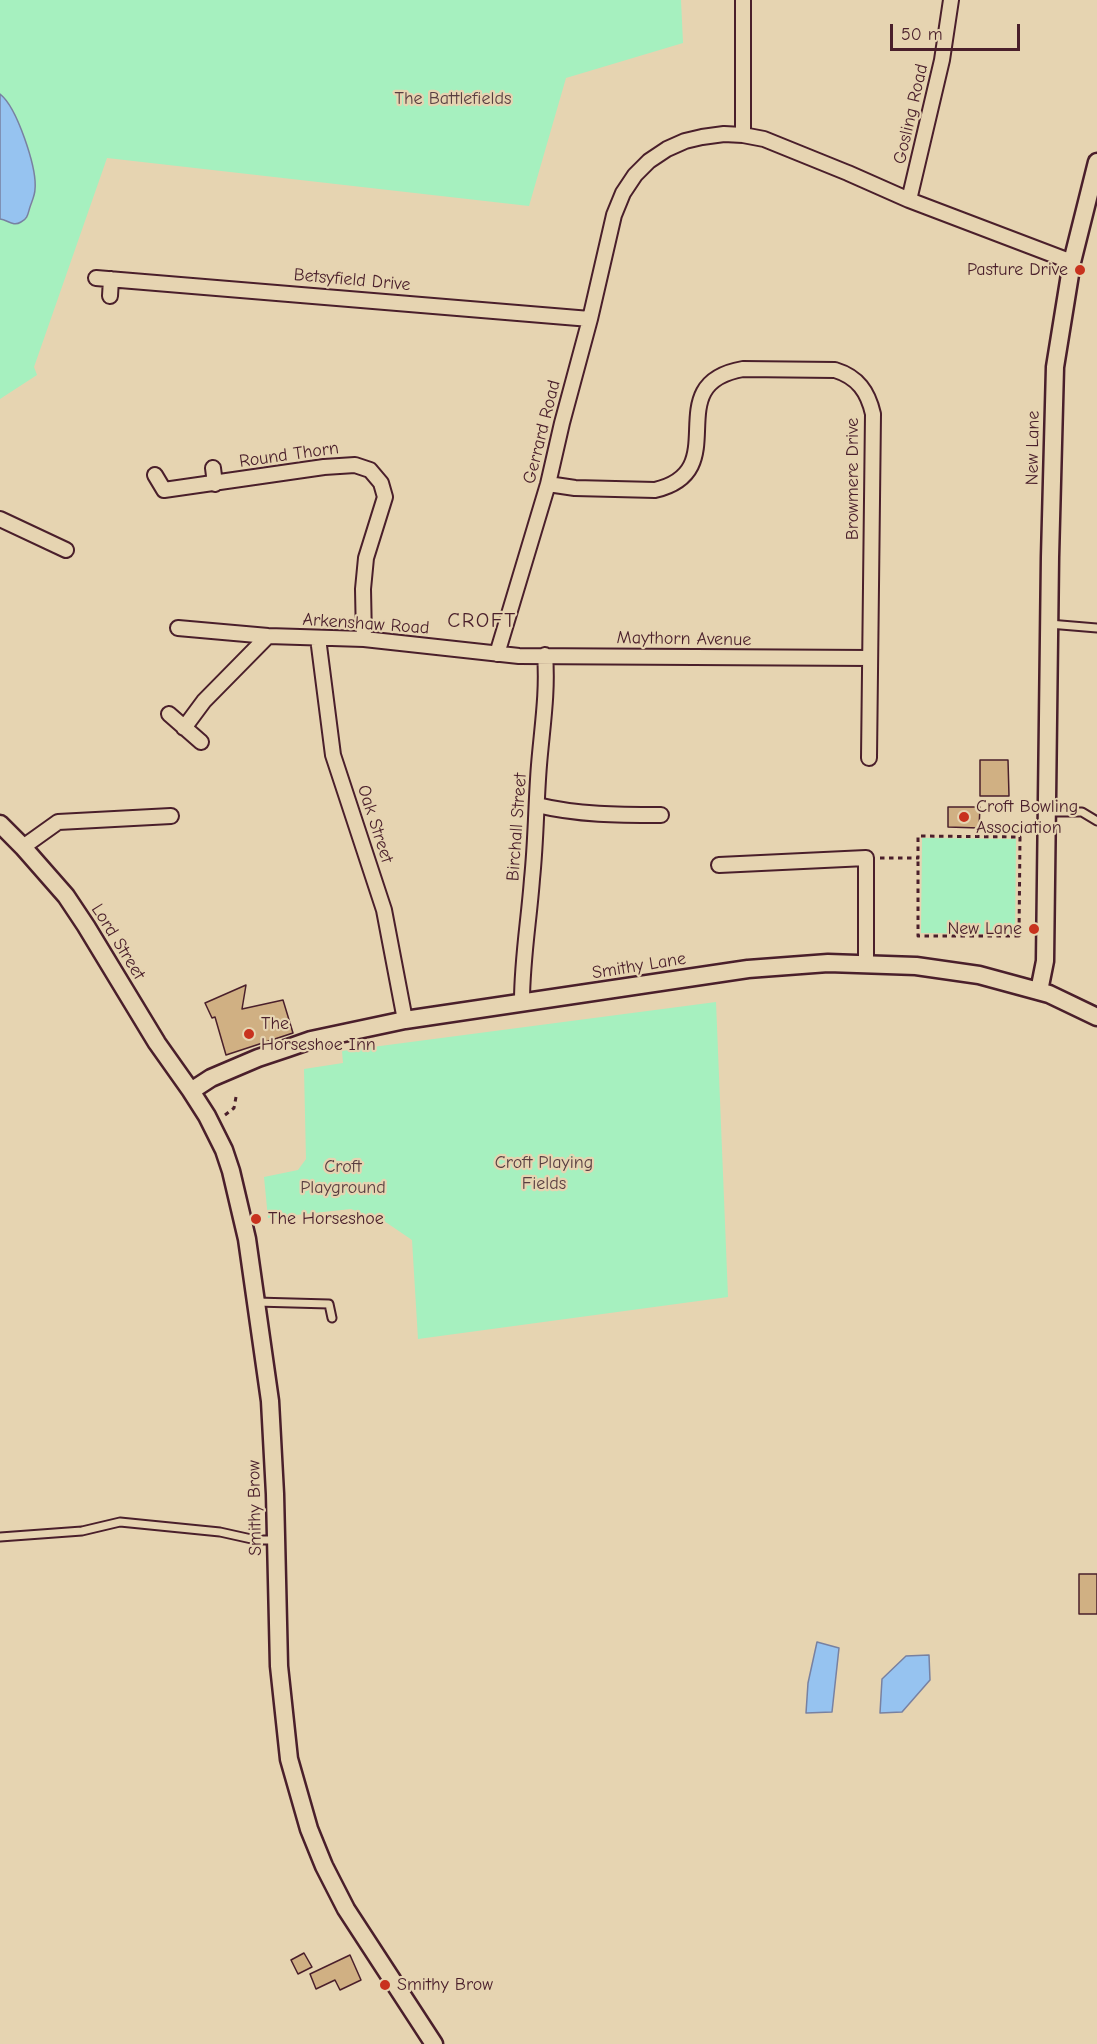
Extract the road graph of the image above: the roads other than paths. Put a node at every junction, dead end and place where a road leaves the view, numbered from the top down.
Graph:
1 (743, 0) edge
2 (951, 0) edge
3 (743, 135) junction
4 (1097, 162) edge
5 (909, 200) junction
6 (1072, 262) junction
7 (96, 278) dead end
8 (111, 279) junction
9 (110, 296) dead end
10 (590, 319) junction
11 (213, 468) dead end
12 (155, 475) dead end
13 (215, 484) junction
14 (548, 484) junction
15 (0, 519) edge
16 (66, 550) dead end
17 (1049, 624) junction
18 (178, 628) dead end
19 (1097, 628) edge
20 (268, 636) junction
21 (318, 638) junction
22 (364, 639) junction
23 (497, 654) junction
24 (544, 655) junction
25 (870, 658) junction
26 (169, 714) dead end
27 (184, 728) junction
28 (201, 742) dead end
29 (868, 758) dead end
30 (537, 805) junction
31 (1047, 812) junction
32 (624, 815) junction
33 (661, 815) dead end
34 (171, 816) dead end
35 (1097, 821) edge
36 (0, 824) edge
37 (624, 830) dead end
38 (24, 847) junction
39 (719, 865) dead end
40 (866, 963) junction
41 (1039, 991) junction
42 (522, 1001) junction
43 (1097, 1017) edge
44 (405, 1020) junction
45 (192, 1091) junction
46 (256, 1302) junction
47 (332, 1318) dead end
48 (0, 1538) edge
49 (276, 1540) junction
50 (434, 2044) edge

1 - 3 street
2 - 5 street, Gosling Road
3 - 5 street
3 - 10 street, Gerrard Road
4 - 6 street, New Lane
5 - 6 street
6 - 17 street, New Lane
7 - 8 street, Betsyfield Drive
8 - 9 street
8 - 10 street, Betsyfield Drive
10 - 14 street, Gerrard Road
11 - 13 street, Round Thorn
12 - 13 street, Round Thorn
13 - 22 street, Round Thorn
14 - 23 street, Gerrard Road
14 - 25 street, Browmere Drive
15 - 16 street
17 - 19 lane
17 - 31 street, New Lane
18 - 20 street, Arkenshaw Road
20 - 21 street, Arkenshaw Road
20 - 27 street
21 - 22 street, Arkenshaw Road
21 - 44 street, Oak Street
22 - 23 street, Arkenshaw Road
23 - 24 street, Maythorn Avenue
24 - 25 street, Maythorn Avenue
24 - 30 street, Birchall Street
25 - 29 street, Browmere Drive
26 - 27 street
27 - 28 street
30 - 32 street
30 - 42 street, Birchall Street
31 - 35 lane
31 - 41 street, New Lane
32 - 33 street
32 - 37 street
34 - 38 street
36 - 38 street, Lord Street
38 - 45 street, Lord Street
39 - 40 street
40 - 41 street, Smithy Lane
40 - 42 street, Smithy Lane
41 - 43 street, Smithy Lane
42 - 44 street, Smithy Lane
44 - 45 street, Smithy Lane
45 - 46 street, Smithy Brow
46 - 47 lane
46 - 49 street, Smithy Brow
48 - 49 lane
49 - 50 street, Smithy Brow

